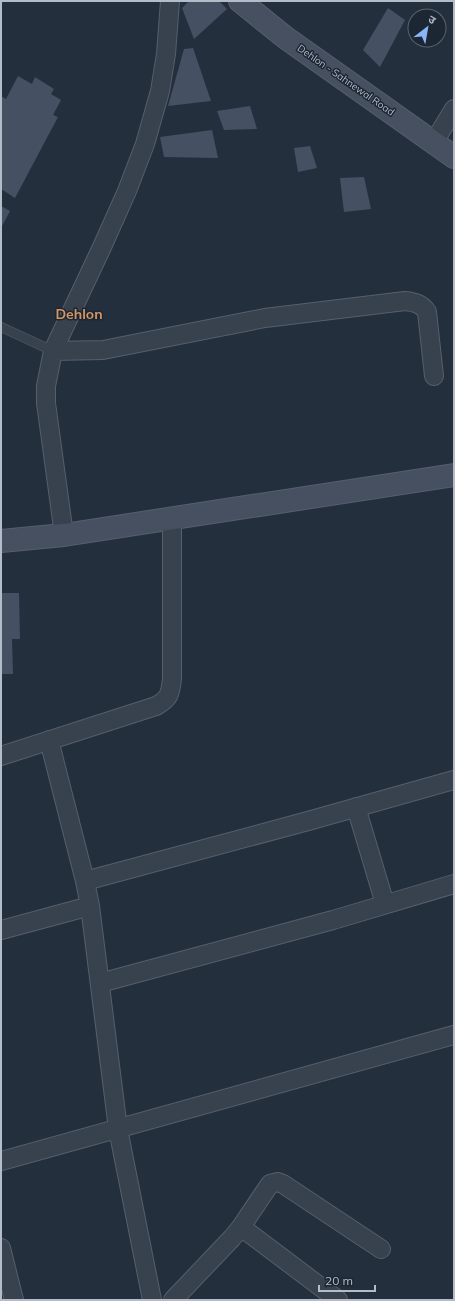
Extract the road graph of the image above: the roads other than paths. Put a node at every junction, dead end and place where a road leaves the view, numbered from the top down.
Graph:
1 (170, 1) edge
2 (240, 1) edge
3 (454, 109) edge
4 (434, 142) junction
5 (454, 157) edge
6 (1, 327) edge
7 (53, 351) junction
8 (434, 376) dead end
9 (454, 475) edge
10 (172, 519) junction
11 (64, 536) junction
12 (1, 541) edge
13 (49, 740) junction
14 (1, 756) edge
15 (454, 780) edge
16 (356, 807) junction
17 (86, 881) junction
18 (454, 884) edge
19 (385, 904) junction
20 (90, 906) junction
21 (1, 930) edge
22 (100, 983) junction
23 (454, 1035) edge
24 (118, 1129) junction
25 (1, 1161) edge
26 (241, 1227) junction
27 (1, 1248) edge
28 (381, 1250) dead end
29 (14, 1300) edge
30 (152, 1300) edge
31 (173, 1300) edge
32 (338, 1300) edge

1 - 7 street
2 - 4 street, Dehlon - Sahnewal Road
3 - 4 street
4 - 5 street, Dehlon - Sahnewal Road
6 - 7 lane
7 - 8 street
7 - 11 street
9 - 10 street
10 - 11 street
10 - 13 street
11 - 12 street
13 - 14 street
13 - 17 street
15 - 16 street
16 - 17 street
16 - 19 street
17 - 20 street
18 - 19 street
19 - 22 street
20 - 21 street
20 - 22 street
22 - 24 street
23 - 24 street
24 - 25 street
24 - 30 street
26 - 28 street
26 - 31 street
26 - 32 street
27 - 29 street

